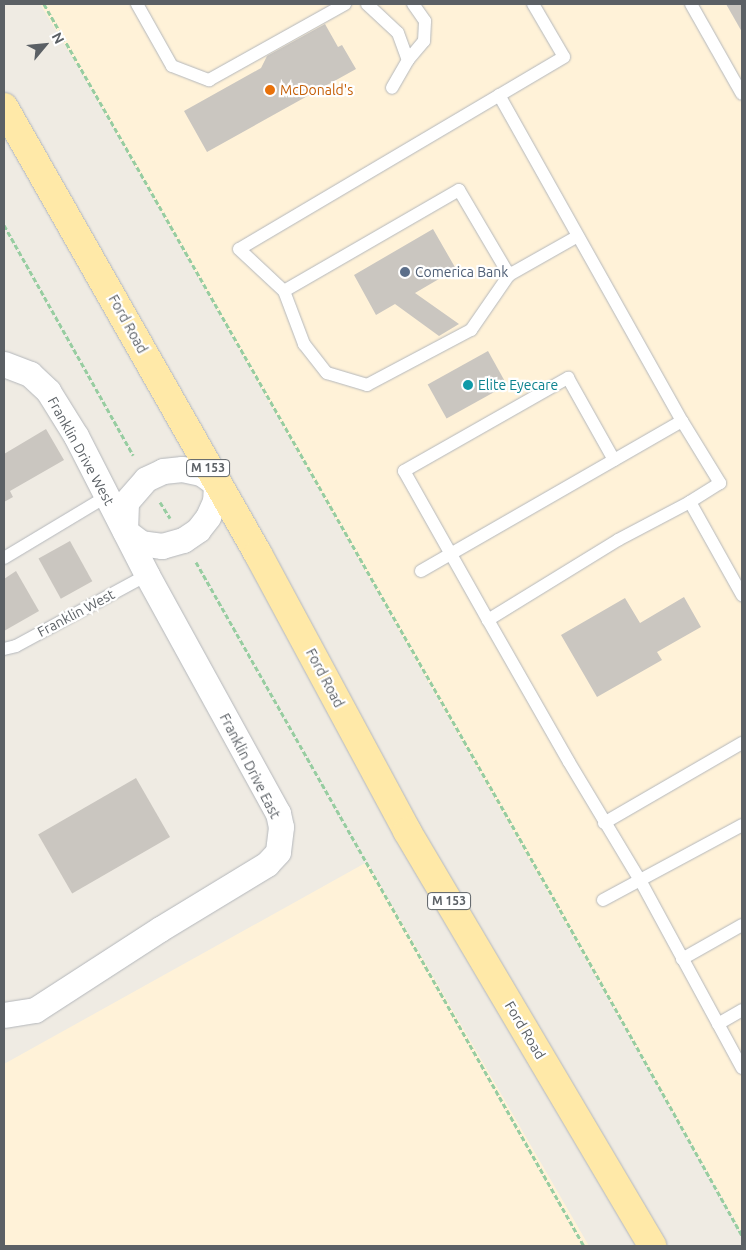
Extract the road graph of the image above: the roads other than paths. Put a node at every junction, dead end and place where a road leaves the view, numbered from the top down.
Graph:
1 (138, 4) edge
2 (345, 4) edge
3 (367, 4) edge
4 (412, 4) edge
5 (533, 4) edge
6 (692, 4) edge
7 (408, 60) junction
8 (392, 88) dead end
9 (742, 94) edge
10 (499, 95) junction
11 (4, 107) edge
12 (578, 236) junction
13 (509, 275) junction
14 (284, 291) junction
15 (4, 364) edge
16 (682, 421) junction
17 (614, 460) junction
18 (216, 484) junction
19 (107, 496) junction
20 (690, 502) junction
21 (126, 531) junction
22 (452, 553) junction
23 (4, 558) edge
24 (421, 571) dead end
25 (147, 574) junction
26 (742, 595) edge
27 (488, 620) junction
28 (4, 649) edge
29 (742, 743) edge
30 (604, 823) junction
31 (742, 825) edge
32 (640, 880) junction
33 (603, 900) dead end
34 (742, 924) edge
35 (682, 959) junction
36 (742, 1010) edge
37 (4, 1015) edge
38 (718, 1024) junction
39 (742, 1068) edge
40 (652, 1246) edge

1 - 2 lane
3 - 7 lane
4 - 7 lane
5 - 10 lane
6 - 9 lane
7 - 8 lane
10 - 12 lane
10 - 14 lane
11 - 18 main road, Ford Road / M 153
12 - 13 lane
12 - 16 lane
13 - 14 lane
13 - 14 lane
15 - 19 street, Franklin Drive West
16 - 17 lane
16 - 20 lane
17 - 22 lane
17 - 22 lane
18 - 21 street
18 - 21 street
18 - 40 main road, Ford Road / M 153
19 - 21 street, Franklin Drive West
19 - 23 lane
20 - 26 lane
20 - 27 lane
21 - 25 street, Franklin Drive East
22 - 24 lane
22 - 27 lane
25 - 28 lane, Franklin West
25 - 37 street, Franklin Drive East
27 - 30 lane
29 - 30 lane
30 - 32 lane
31 - 32 lane
32 - 33 lane
32 - 35 lane
34 - 35 lane
35 - 38 lane
36 - 38 lane
38 - 39 lane

